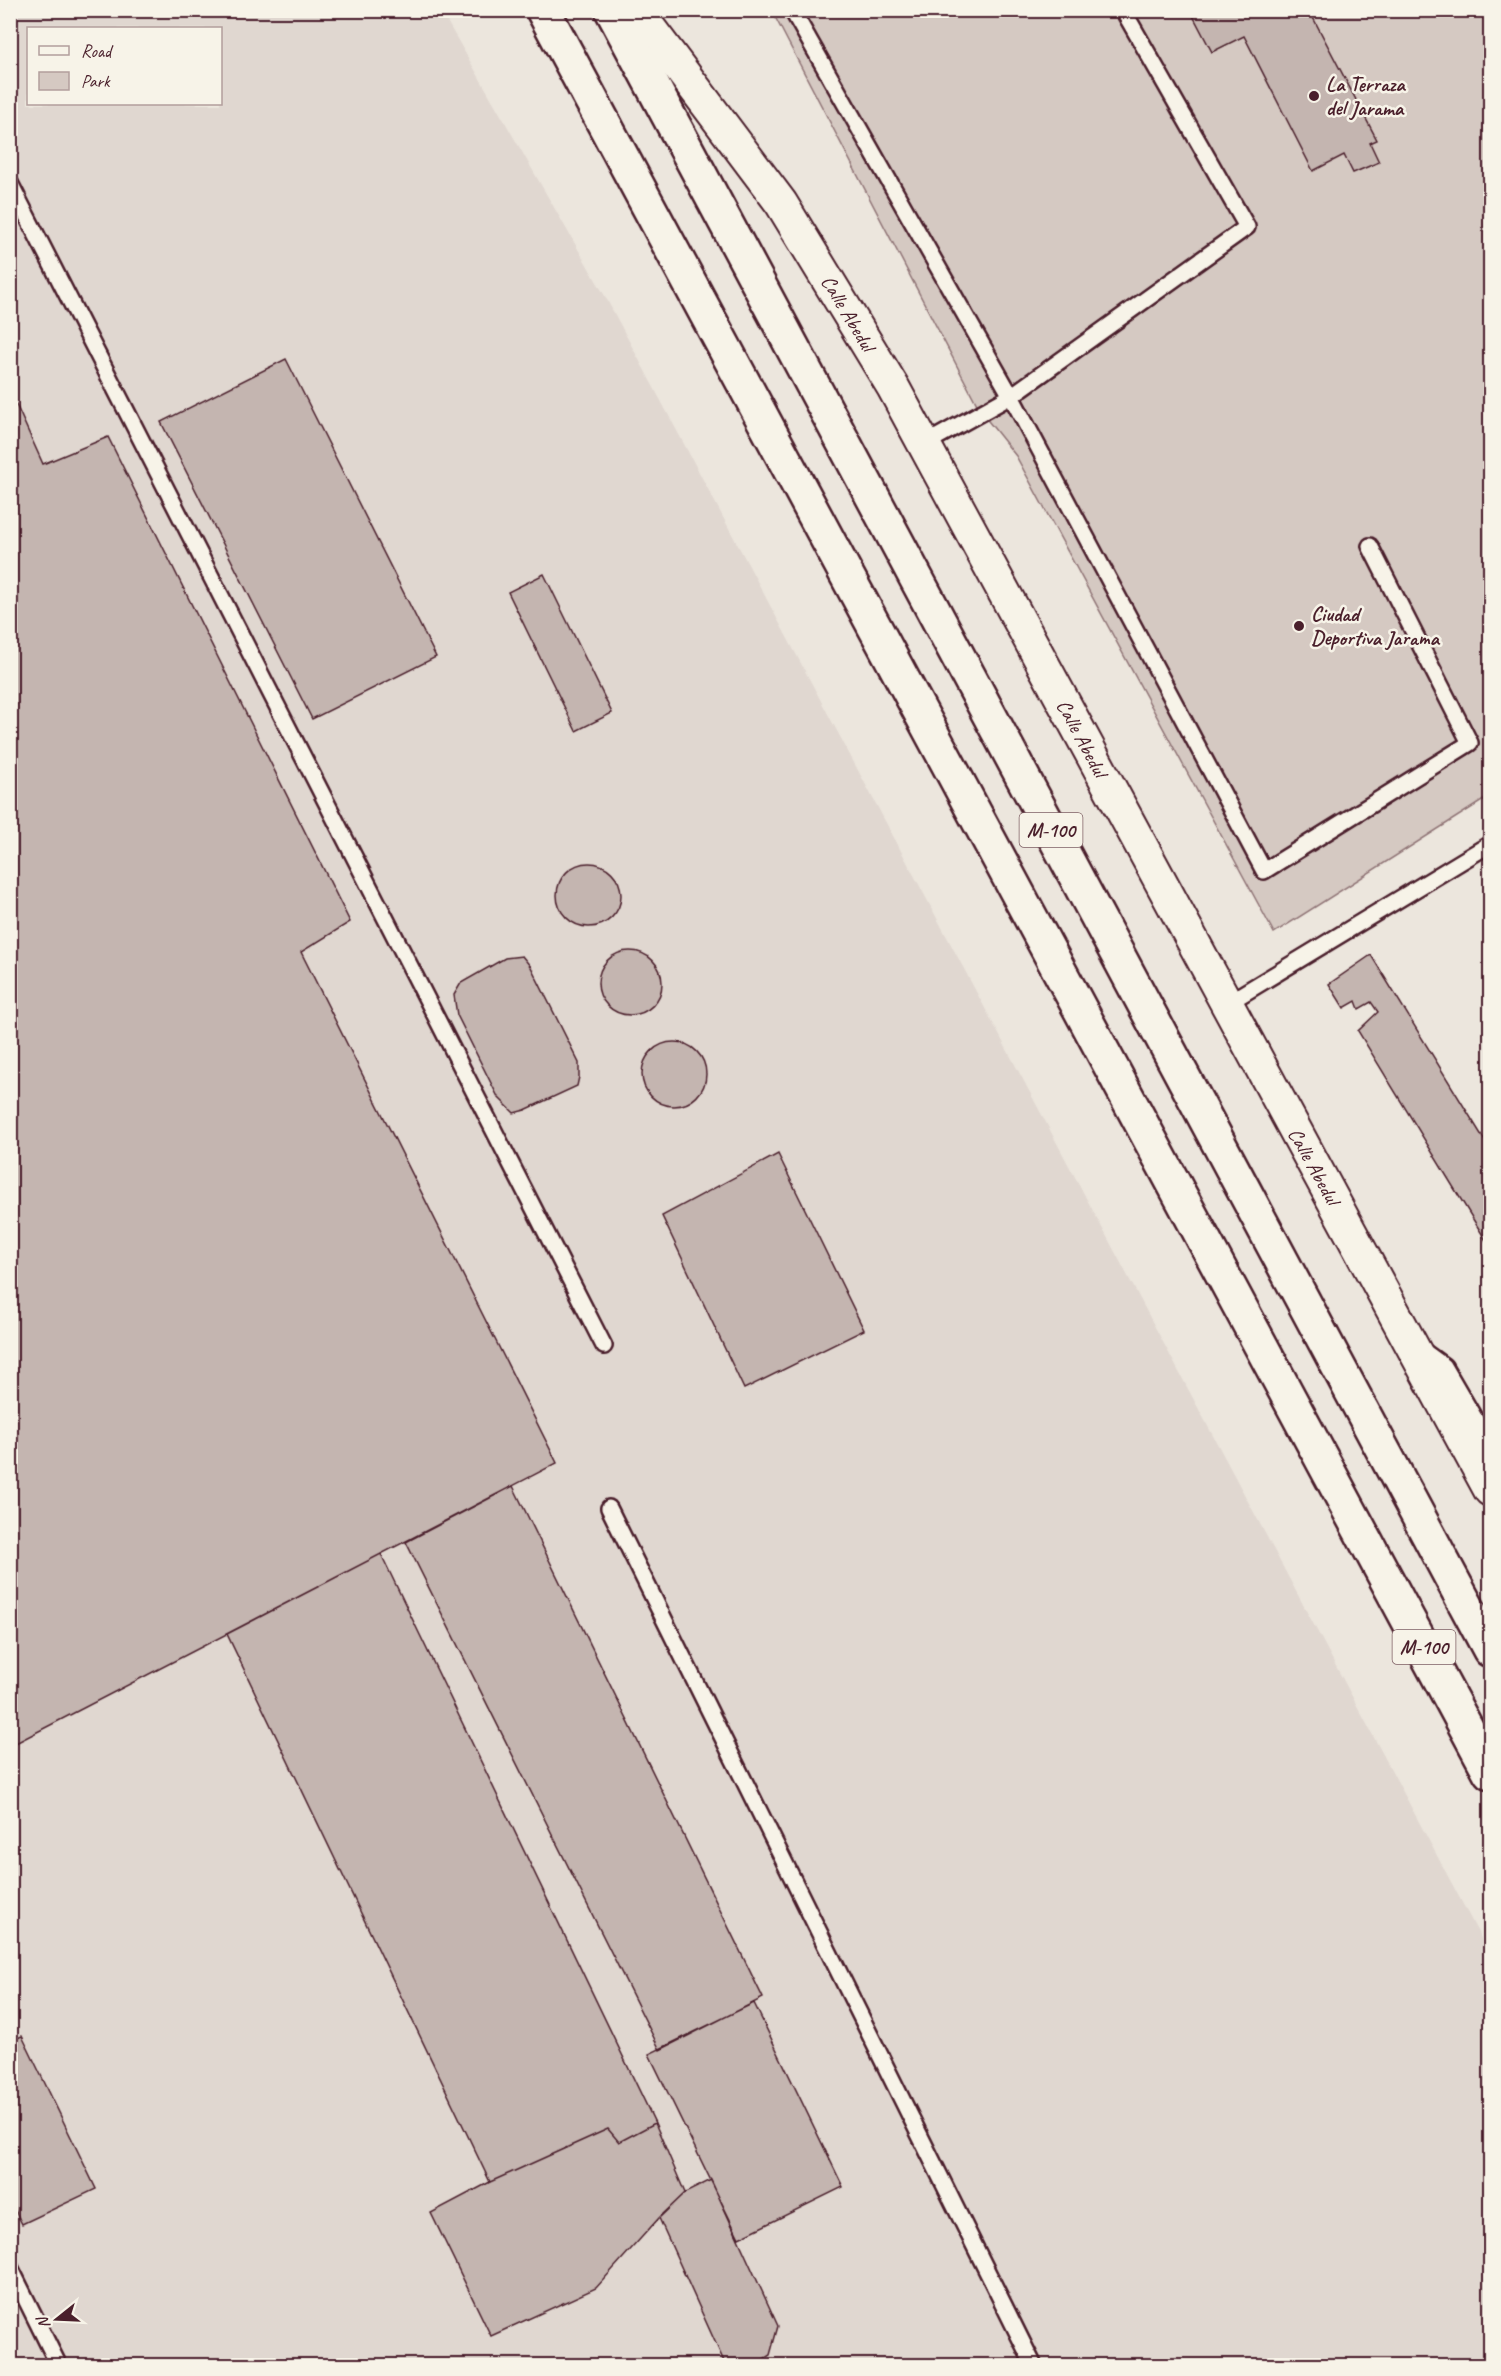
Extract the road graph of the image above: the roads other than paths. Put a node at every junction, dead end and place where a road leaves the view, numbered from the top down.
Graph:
1 (543, 10) edge
2 (612, 10) edge
3 (636, 10) edge
4 (792, 10) edge
5 (1123, 10) edge
6 (10, 183) edge
7 (1011, 396) junction
8 (923, 445) junction
9 (1370, 546) dead end
10 (1491, 844) edge
11 (1226, 1004) junction
12 (1409, 1340) junction
13 (604, 1346) dead end
14 (1491, 1445) edge
15 (1491, 1490) edge
16 (609, 1508) dead end
17 (1491, 1650) edge
18 (1491, 1772) edge
19 (10, 2267) edge
20 (59, 2366) edge
21 (1034, 2366) edge

1 - 18 highway, M-100
2 - 17 highway, M-100
3 - 8 street, Calle Abedul
4 - 7 lane
5 - 7 lane
6 - 13 lane
7 - 8 lane
7 - 9 lane
8 - 11 street, Calle Abedul
10 - 11 lane
11 - 12 street, Calle Abedul
12 - 14 lane
12 - 15 street, Calle Abedul
16 - 21 lane
19 - 20 lane

